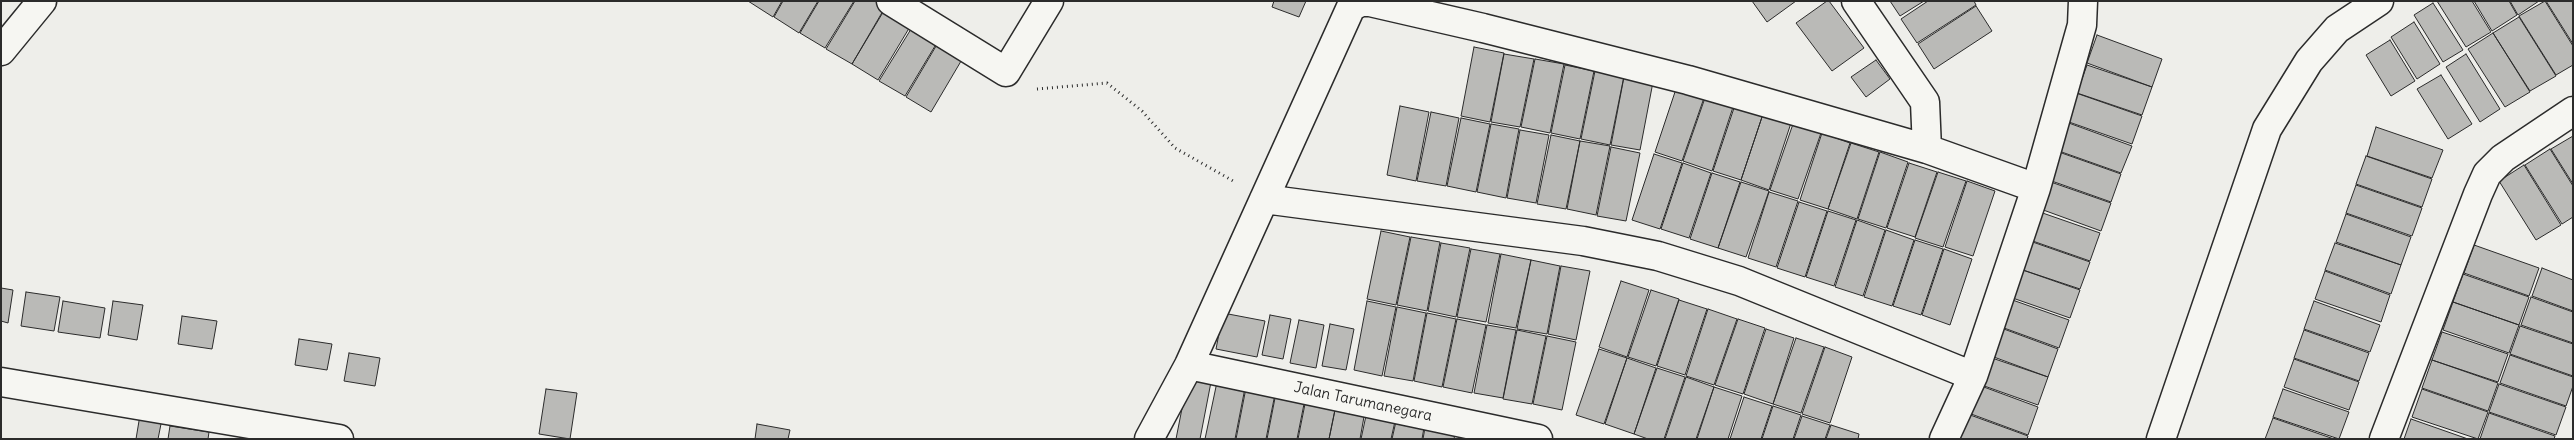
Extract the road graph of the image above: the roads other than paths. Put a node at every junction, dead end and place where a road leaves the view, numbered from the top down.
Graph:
1 (42, 1) edge
2 (891, 1) edge
3 (1049, 1) edge
4 (1856, 1) edge
5 (2083, 1) edge
6 (2379, 1) edge
7 (1382, 3) edge
8 (1, 52) edge
9 (2573, 111) edge
10 (1927, 149) junction
11 (2036, 188) junction
12 (1264, 199) junction
13 (1189, 365) junction
14 (1973, 376) junction
15 (1, 382) edge
16 (339, 439) edge
17 (1149, 439) edge
18 (1538, 439) edge
19 (1944, 439) edge
20 (2161, 439) edge
21 (2384, 439) edge

1 - 8 street
2 - 3 street
4 - 10 street
5 - 11 street
6 - 20 street
7 - 10 street
7 - 12 street
9 - 21 street
10 - 11 street
11 - 14 street
12 - 13 street
12 - 14 street
13 - 17 street
13 - 18 street, Jalan Tarumanegara
14 - 19 street
15 - 16 street

